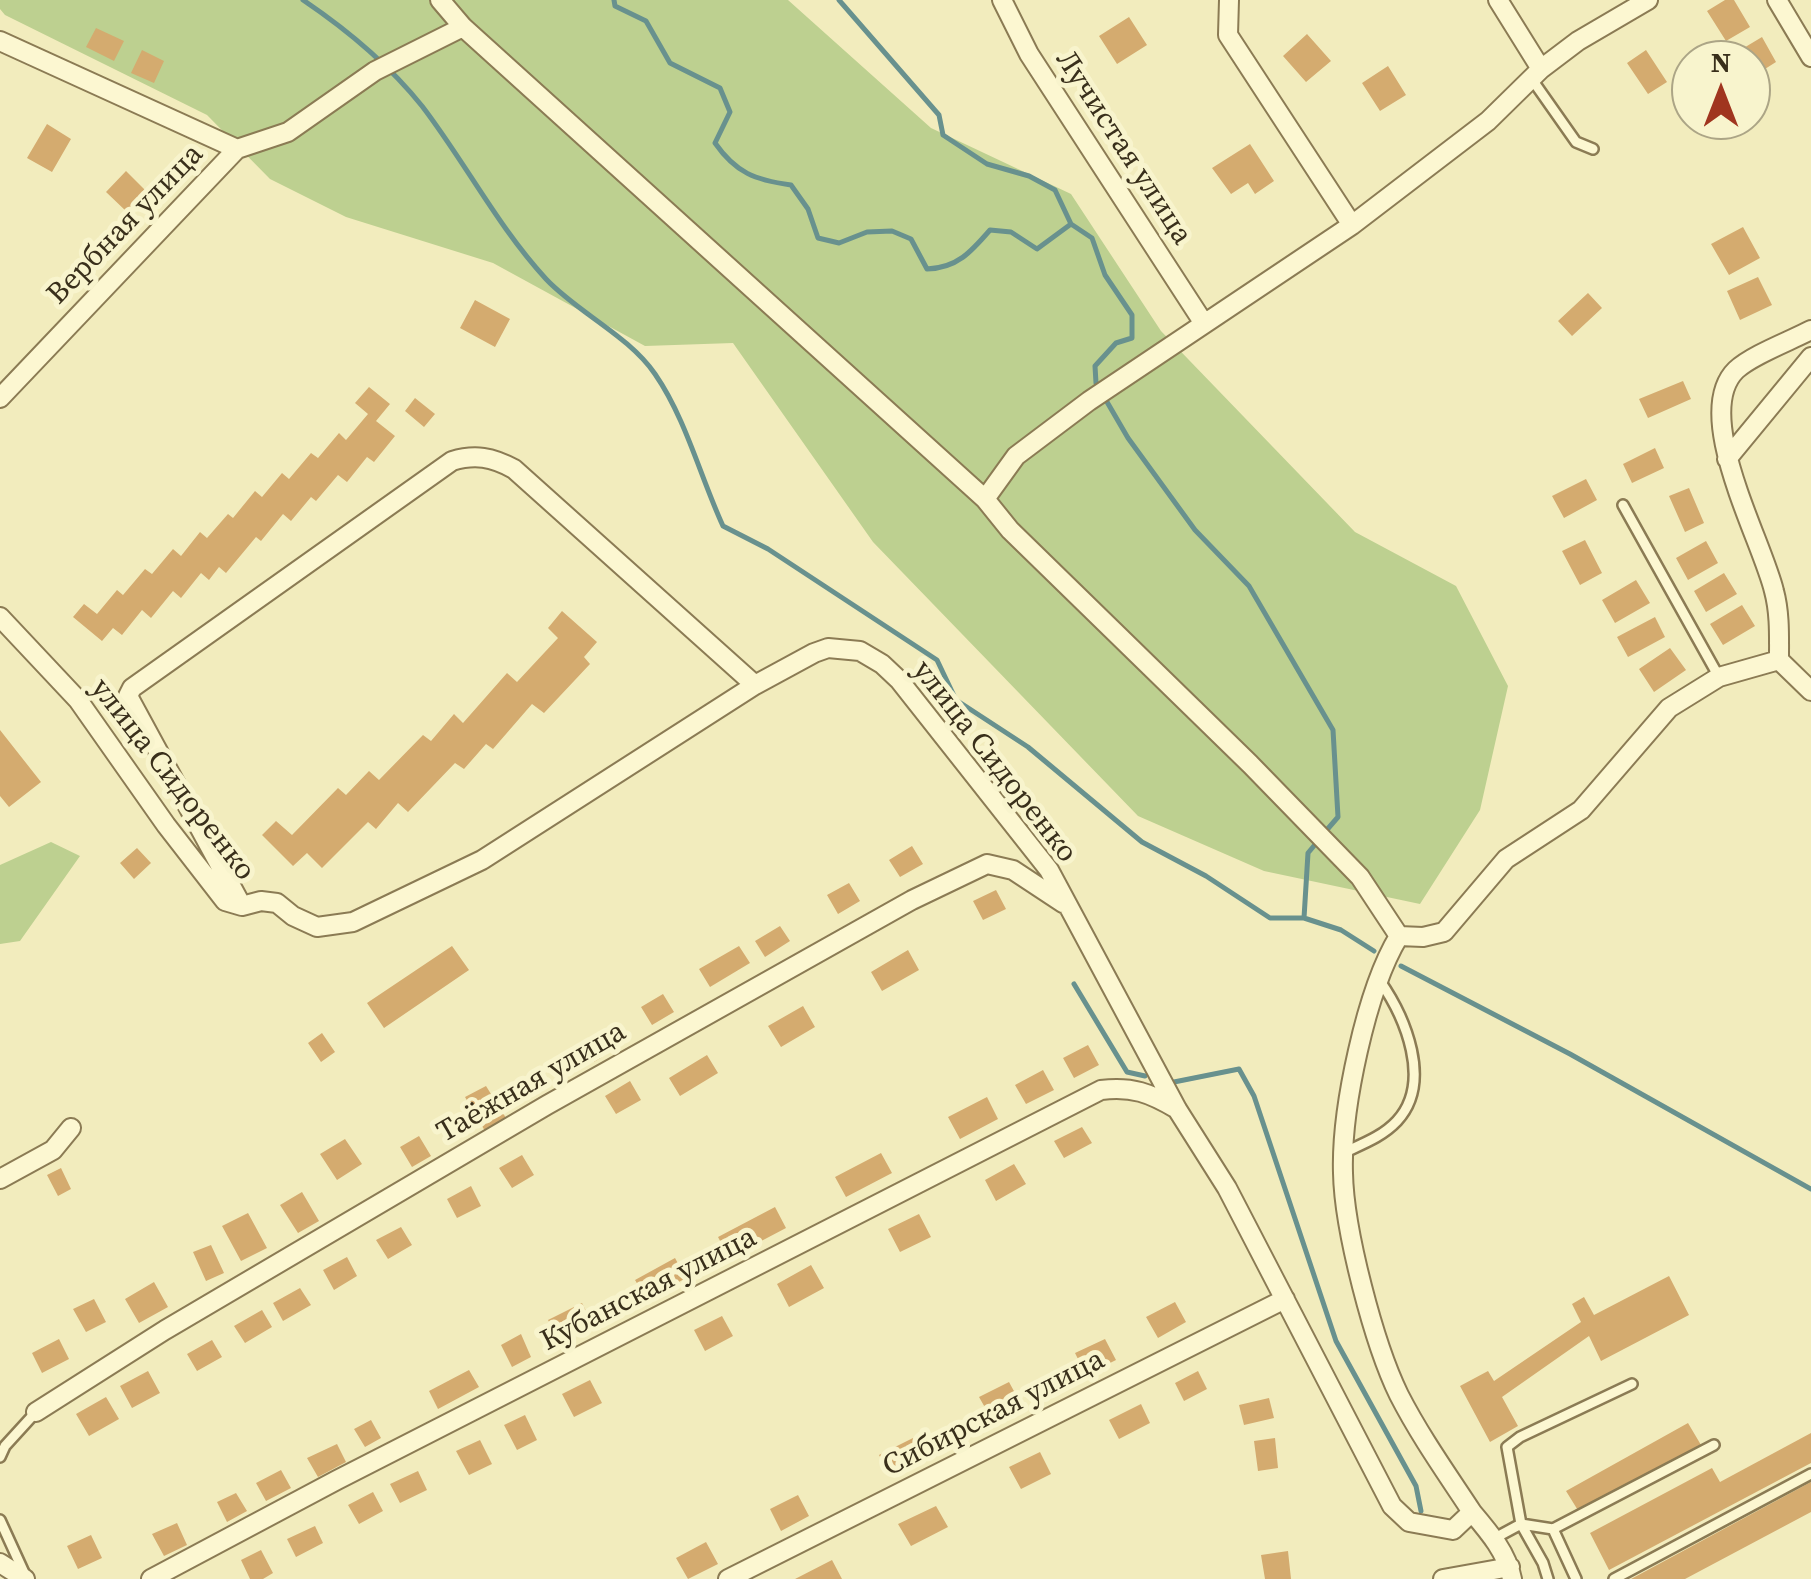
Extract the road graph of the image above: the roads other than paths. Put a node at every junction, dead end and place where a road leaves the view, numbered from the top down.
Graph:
1 (440, 0) edge
2 (1002, 0) edge
3 (1230, 0) edge
4 (1498, 0) edge
5 (1648, 0) edge
6 (1777, 0) edge
7 (463, 27) junction
8 (0, 41) edge
9 (1811, 58) edge
10 (1536, 74) junction
11 (237, 148) junction
12 (1593, 149) dead end
13 (1352, 225) junction
14 (1203, 322) junction
15 (1811, 330) edge
16 (1811, 357) edge
17 (0, 398) edge
18 (1727, 459) junction
19 (985, 499) junction
20 (1623, 505) dead end
21 (0, 617) edge
22 (1779, 660) junction
23 (1718, 677) junction
24 (755, 685) junction
25 (1811, 691) edge
26 (1065, 904) junction
27 (242, 906) junction
28 (1399, 936) junction
29 (1380, 981) junction
30 (1177, 1110) junction
31 (71, 1128) dead end
32 (1342, 1153) junction
33 (0, 1179) edge
34 (1285, 1299) junction
35 (1632, 1384) dead end
36 (36, 1412) joint
37 (1714, 1445) dead end
38 (0, 1457) edge
39 (1811, 1474) edge
40 (1472, 1512) junction
41 (0, 1520) edge
42 (1521, 1524) junction
43 (1553, 1529) junction
44 (1494, 1538) junction
45 (0, 1563) edge
46 (1511, 1573) edge
47 (26, 1579) edge
48 (152, 1579) edge
49 (728, 1579) edge
50 (1443, 1579) edge
51 (1548, 1579) edge
52 (1576, 1579) edge
53 (1614, 1579) edge

1 - 7 street
2 - 14 street, Лучистая улица
3 - 13 street
4 - 10 street
5 - 10 street
6 - 9 street
7 - 11 street
7 - 19 street
8 - 11 street, Вербная улица
10 - 12 lane
10 - 13 street
11 - 17 street, Вербная улица
13 - 14 street
14 - 19 street
15 - 18 street
16 - 18 street
18 - 22 street
19 - 28 street
20 - 23 lane
21 - 27 street, улица Сидоренко
22 - 23 street
22 - 25 street
23 - 28 street
24 - 26 street, улица Сидоренко
24 - 27 street, улица Сидоренко
24 - 27 street
26 - 30 street, улица Сидоренко
26 - 36 street, Таёжная улица
28 - 29 street
29 - 32 street
29 - 32 lane
30 - 34 street, улица Сидоренко
30 - 48 street, Кубанская улица
31 - 33 street
32 - 40 street
34 - 40 street, улица Сидоренко
34 - 49 street, Сибирская улица
35 - 42 lane
36 - 38 lane
37 - 43 lane
39 - 53 lane
40 - 44 street
41 - 47 lane
42 - 43 lane
42 - 44 lane
42 - 51 lane
43 - 52 lane
44 - 46 street
45 - 47 street
46 - 50 street

